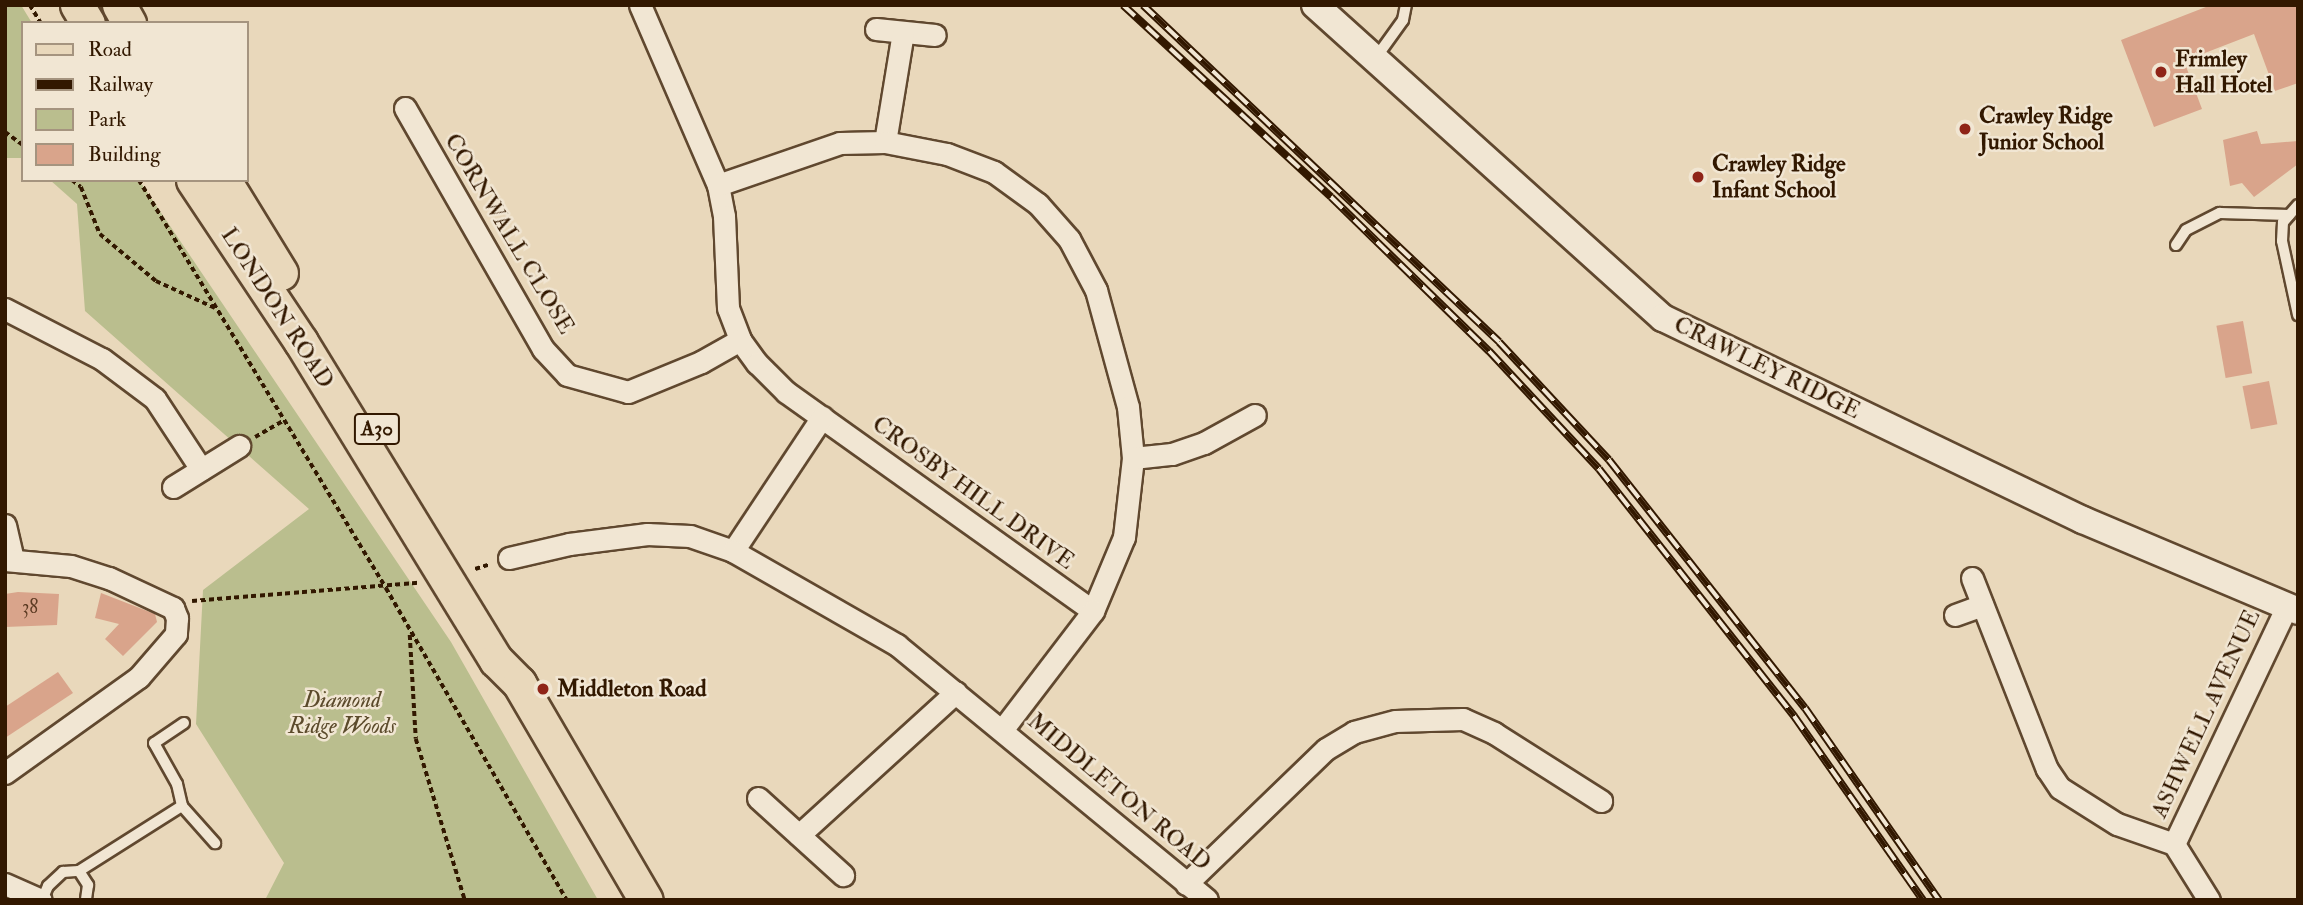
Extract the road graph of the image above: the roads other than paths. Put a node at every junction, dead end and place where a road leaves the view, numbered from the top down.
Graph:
1 (77, 5) edge
2 (118, 5) edge
3 (640, 5) edge
4 (1315, 5) edge
5 (1406, 5) edge
6 (88, 21) edge
7 (128, 21) edge
8 (876, 29) dead end
9 (903, 33) junction
10 (935, 35) dead end
11 (1375, 59) junction
12 (405, 108) dead end
13 (885, 142) junction
14 (194, 182) edge
15 (225, 182) edge
16 (718, 185) junction
17 (2298, 205) edge
18 (2289, 215) junction
19 (2176, 245) dead end
20 (5, 309) edge
21 (2298, 315) edge
22 (740, 340) junction
23 (1255, 415) dead end
24 (822, 417) junction
25 (239, 446) road end
26 (1133, 458) junction
27 (201, 469) junction
28 (173, 487) dead end
29 (5, 525) edge
30 (733, 551) junction
31 (509, 558) dead end
32 (9, 560) edge
33 (1972, 579) dead end
34 (1982, 605) junction
35 (2292, 608) edge
36 (1093, 611) junction
37 (1955, 615) dead end
38 (519, 682) junction
39 (956, 692) junction
40 (184, 723) dead end
41 (1002, 730) junction
42 (5, 772) edge
43 (758, 798) dead end
44 (1601, 801) dead end
45 (181, 806) junction
46 (799, 835) junction
47 (215, 843) dead end
48 (2174, 844) junction
49 (79, 871) junction
50 (843, 874) dead end
51 (5, 884) edge
52 (1196, 894) edge
53 (41, 900) edge
54 (86, 900) edge
55 (646, 900) edge
56 (2209, 900) edge

1 - 6 main road
2 - 7 main road
3 - 16 street, CROSBY HILL DRIVE
4 - 11 street, CRAWLEY RIDGE
5 - 11 lane
8 - 9 street
9 - 10 street
9 - 13 street
11 - 35 street, CRAWLEY RIDGE
12 - 22 street, CORNWALL CLOSE
13 - 16 street
13 - 26 street
14 - 38 main road, LONDON ROAD / A30
15 - 38 main road, LONDON ROAD / A30
16 - 22 street, CROSBY HILL DRIVE
17 - 18 lane
18 - 19 lane
18 - 21 lane
20 - 27 street
22 - 24 street, CROSBY HILL DRIVE
23 - 26 street
24 - 30 street
24 - 36 street, CROSBY HILL DRIVE
25 - 27 street
26 - 36 street
27 - 28 street
29 - 32 street
30 - 31 street, MIDDLETON ROAD
30 - 39 street, MIDDLETON ROAD
32 - 42 street
33 - 34 street, ASHWELL AVENUE
34 - 37 street
34 - 48 street, ASHWELL AVENUE
35 - 48 street, ASHWELL AVENUE
36 - 41 street
38 - 55 main road, LONDON ROAD / A30
39 - 41 street, MIDDLETON ROAD
39 - 46 street
40 - 45 lane
41 - 52 street, MIDDLETON ROAD
43 - 46 street
44 - 52 street
45 - 47 lane
45 - 49 lane
46 - 50 street
48 - 56 street, ASHWELL AVENUE
49 - 53 lane
49 - 54 lane
51 - 53 street

